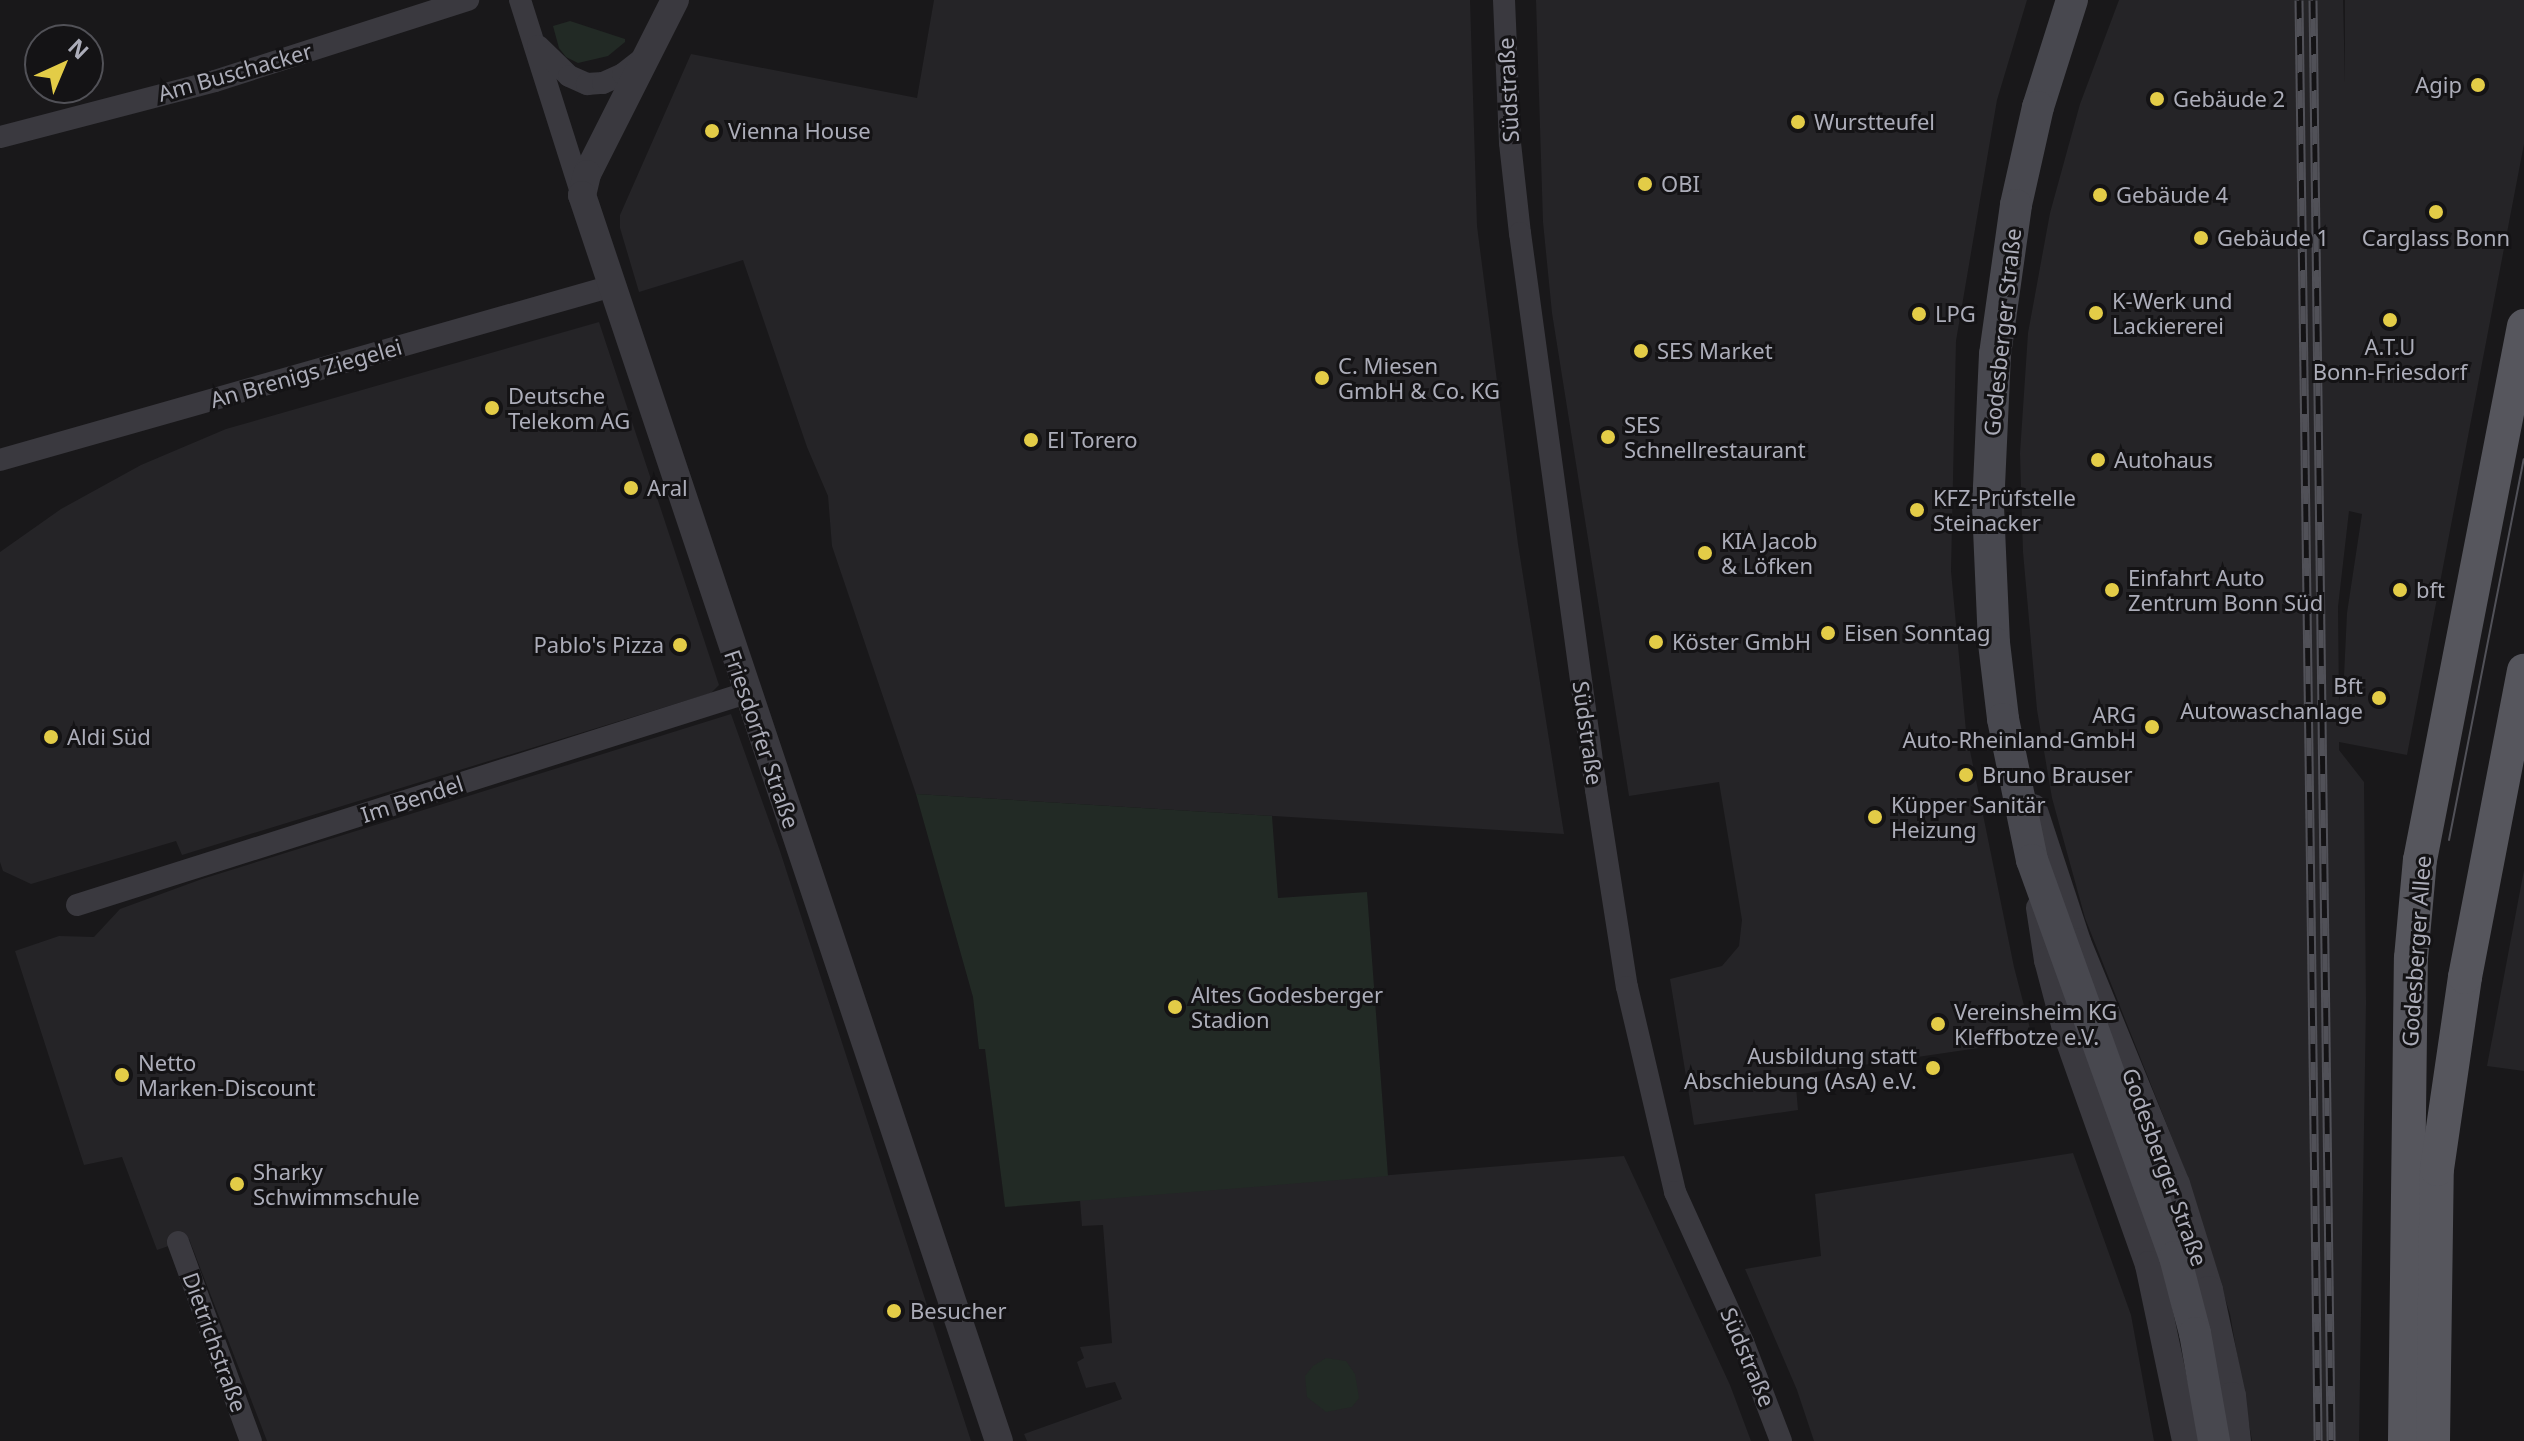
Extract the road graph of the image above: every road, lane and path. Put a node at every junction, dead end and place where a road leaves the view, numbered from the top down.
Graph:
1 (468, 0) edge
2 (520, 0) edge
3 (675, 0) edge
4 (1504, 0) edge
5 (2072, 0) edge
6 (529, 35) junction
7 (650, 52) junction
8 (0, 137) edge
9 (582, 195) junction
10 (612, 286) junction
11 (2524, 326) edge
12 (0, 460) edge
13 (2524, 671) edge
14 (746, 693) junction
15 (2003, 719) junction
16 (2032, 860) junction
17 (77, 905) dead end
18 (178, 1242) dead end
19 (251, 1441) edge
20 (999, 1441) edge
21 (1781, 1441) edge
22 (2186, 1441) edge
23 (2214, 1441) edge
24 (2237, 1441) edge
25 (2405, 1441) edge
26 (2433, 1441) edge

1 - 8 street, Am Buschacker
2 - 6 street, Friesdorfer Straße
3 - 7 street
4 - 21 street, Südstraße
5 - 15 main road, Godesberger Straße
6 - 7 street, Friesdorfer Straße
6 - 9 street, Friesdorfer Straße
7 - 9 street
9 - 10 street, Friesdorfer Straße
10 - 12 street, An Brenigs Ziegelei
10 - 14 street, Friesdorfer Straße
11 - 25 main road, Godesberger Allee
13 - 26 main road, Godesberger Allee
14 - 17 street, Im Bendel
14 - 20 street, Friesdorfer Straße
15 - 16 main road, Godesberger Straße
15 - 24 street, Godesberger Straße
16 - 22 street, Godesberger Straße
16 - 23 main road, Godesberger Straße
18 - 19 street, Dietrichstraße

